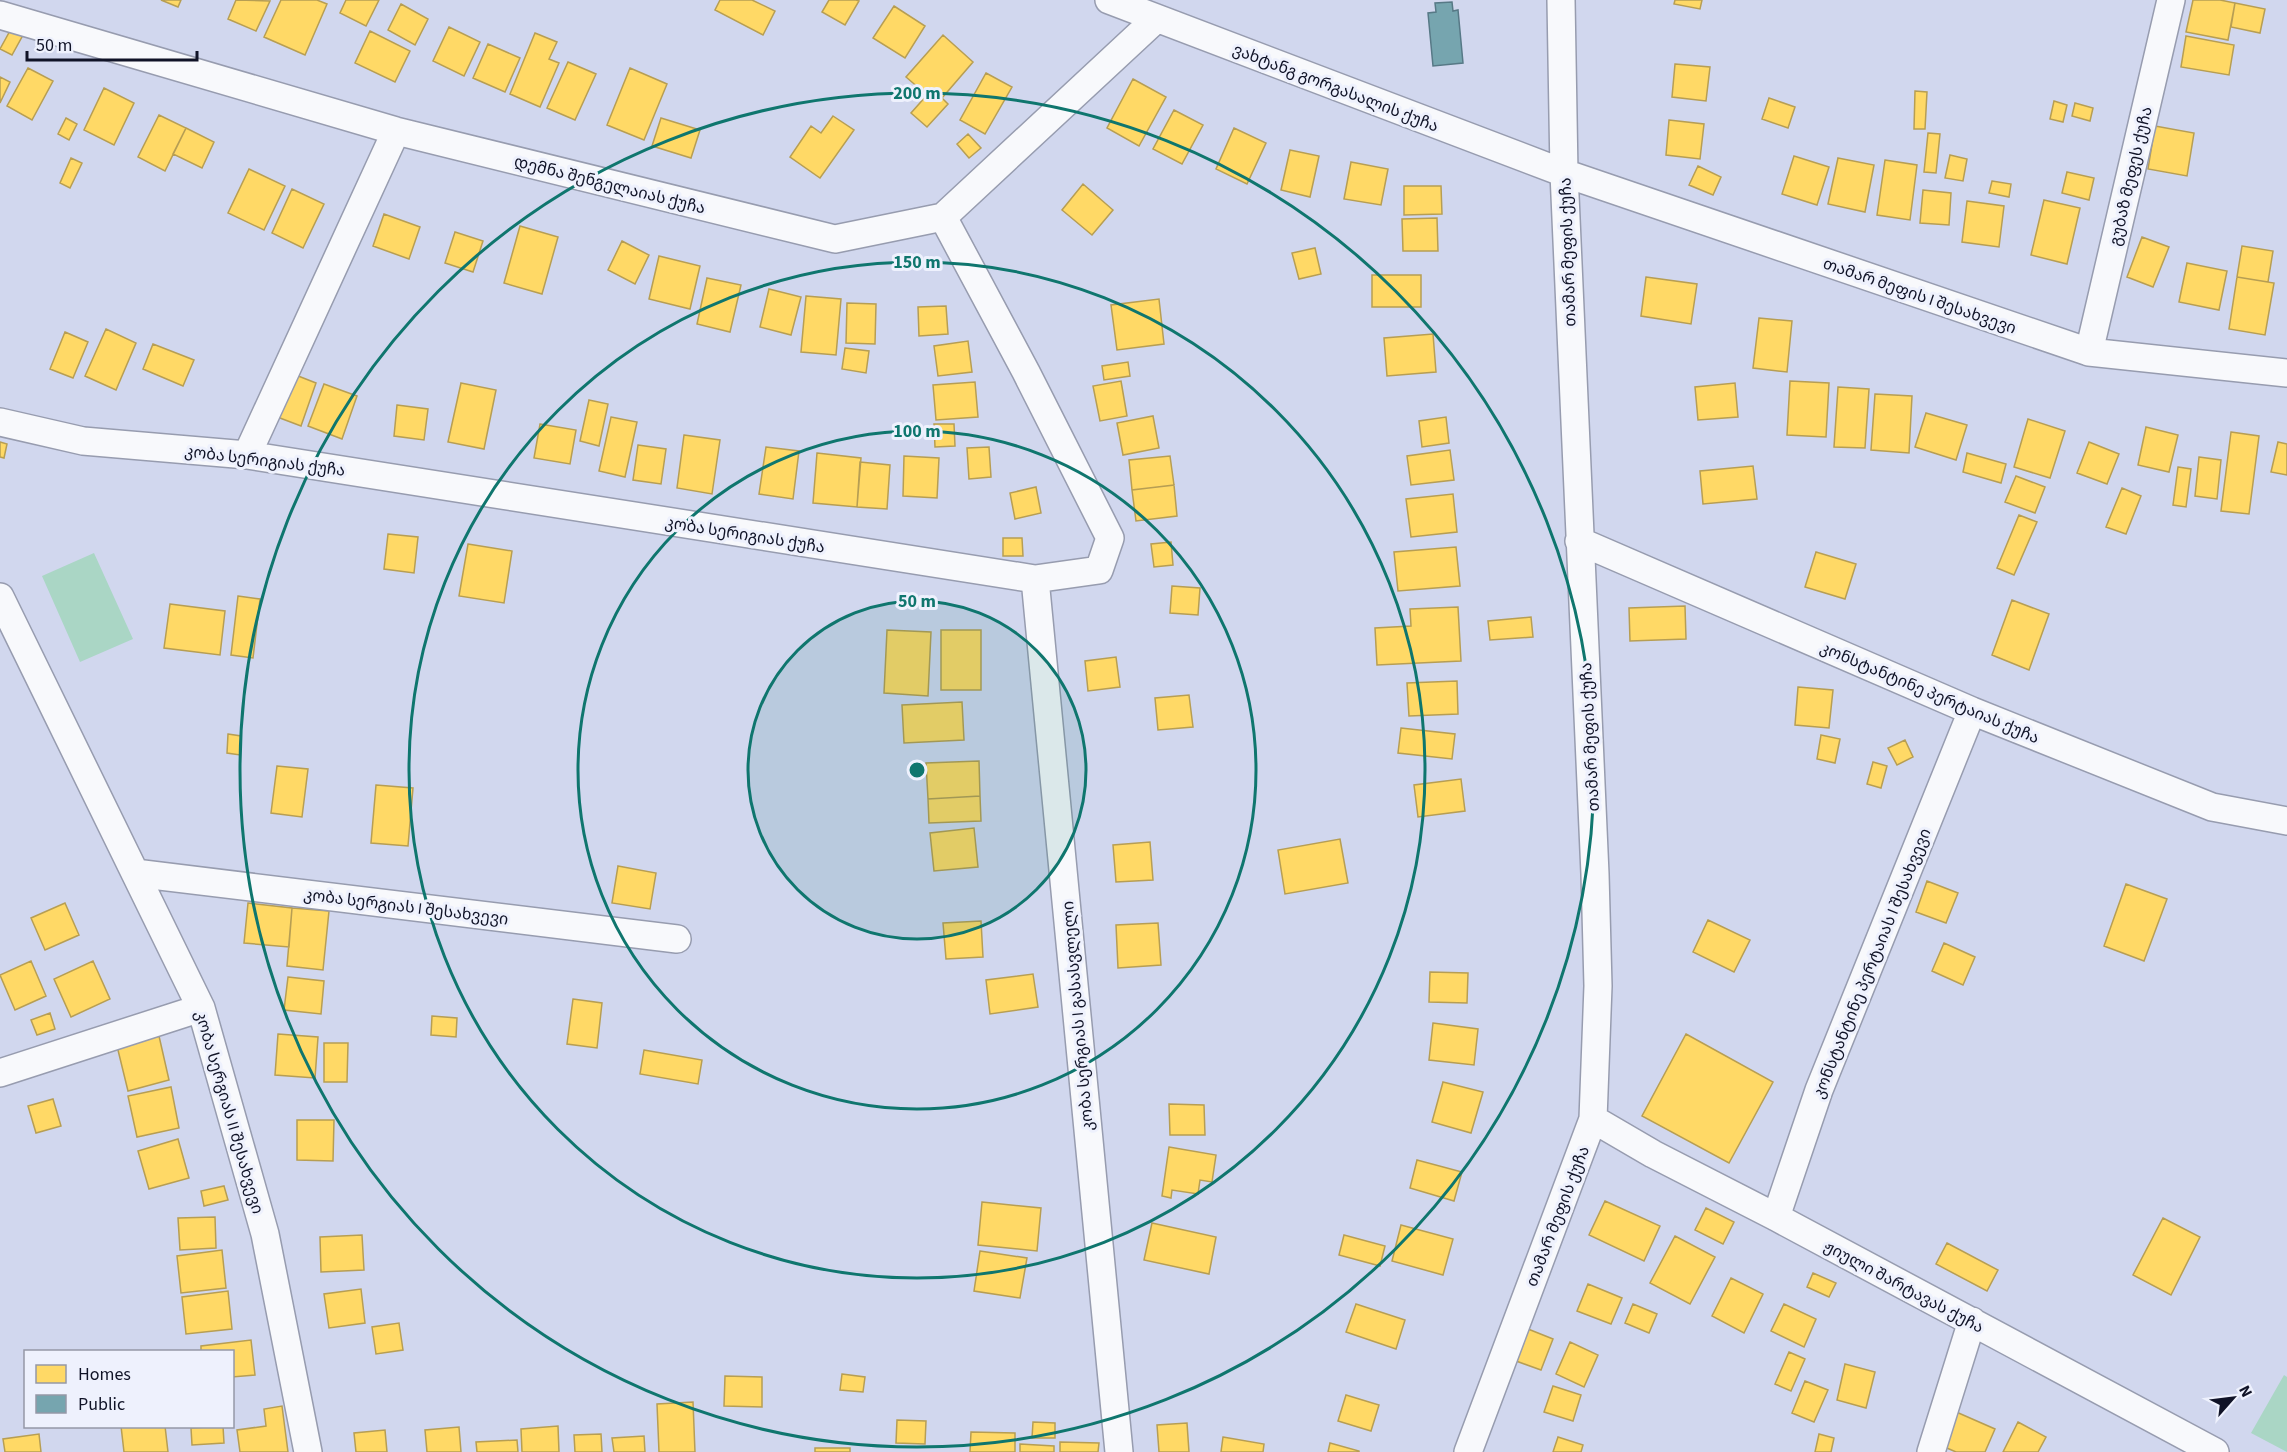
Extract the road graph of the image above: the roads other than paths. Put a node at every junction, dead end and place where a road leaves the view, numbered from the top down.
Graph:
1 (1109, 0) edge
2 (1561, 0) edge
3 (2171, 0) edge
4 (0, 15) edge
5 (1155, 19) junction
6 (396, 131) junction
7 (1564, 173) junction
8 (943, 217) junction
9 (2089, 352) junction
10 (2287, 373) edge
11 (0, 422) edge
12 (247, 455) junction
13 (1579, 541) junction
14 (1035, 579) junction
15 (0, 597) edge
16 (1972, 711) junction
17 (2287, 821) edge
18 (135, 873) junction
19 (678, 939) dead end
20 (201, 1008) junction
21 (0, 1074) edge
22 (1593, 1119) junction
23 (1776, 1217) junction
24 (1971, 1321) junction
25 (308, 1452) edge
26 (1119, 1452) edge
27 (1468, 1452) edge
28 (1931, 1452) edge
29 (2215, 1452) edge

1 - 5 street, ვახტანგ გორგასალის ქუჩა
2 - 7 street, თამარ მეფის ქუჩა
3 - 9 street, გუბაზ მეფეს ქუჩა
4 - 6 street, დემნა შენგელაიას ქუჩა
5 - 7 street, ვახტანგ გორგასალის ქუჩა
5 - 8 street
6 - 8 street, დემნა შენგელაიას ქუჩა
6 - 12 street
7 - 9 street, თამარ მეფის I შესახვევი
7 - 13 street, თამარ მეფის ქუჩა
8 - 14 street, კობა სერიგიას ქუჩა
9 - 10 street, თამარ მეფის I შესახვევი
11 - 12 street, კობა სერიგიას ქუჩა
12 - 14 street, კობა სერიგიას ქუჩა
13 - 16 street, კონსტანტინე პერტაიას ქუჩა
13 - 22 street, თამარ მეფის ქუჩა
14 - 26 street, კობა სერგიას I გასასვლელი
15 - 18 street, კობა სერგიას II შესახვევი
16 - 17 street, კონსტანტინე პერტაიას ქუჩა
16 - 23 street, კონსტანტინე პერტაიას I შესახვევი
18 - 19 street, კობა სერგიას I შესახვევი
18 - 20 street, კობა სერგიას II შესახვევი
20 - 21 street
20 - 25 street, კობა სერგიას II შესახვევი
22 - 23 street, ჟიული შარტავას ქუჩა
22 - 27 street, თამარ მეფის ქუჩა
23 - 24 street, ჟიული შარტავას ქუჩა
24 - 28 street
24 - 29 street, ჟიული შარტავას ქუჩა

